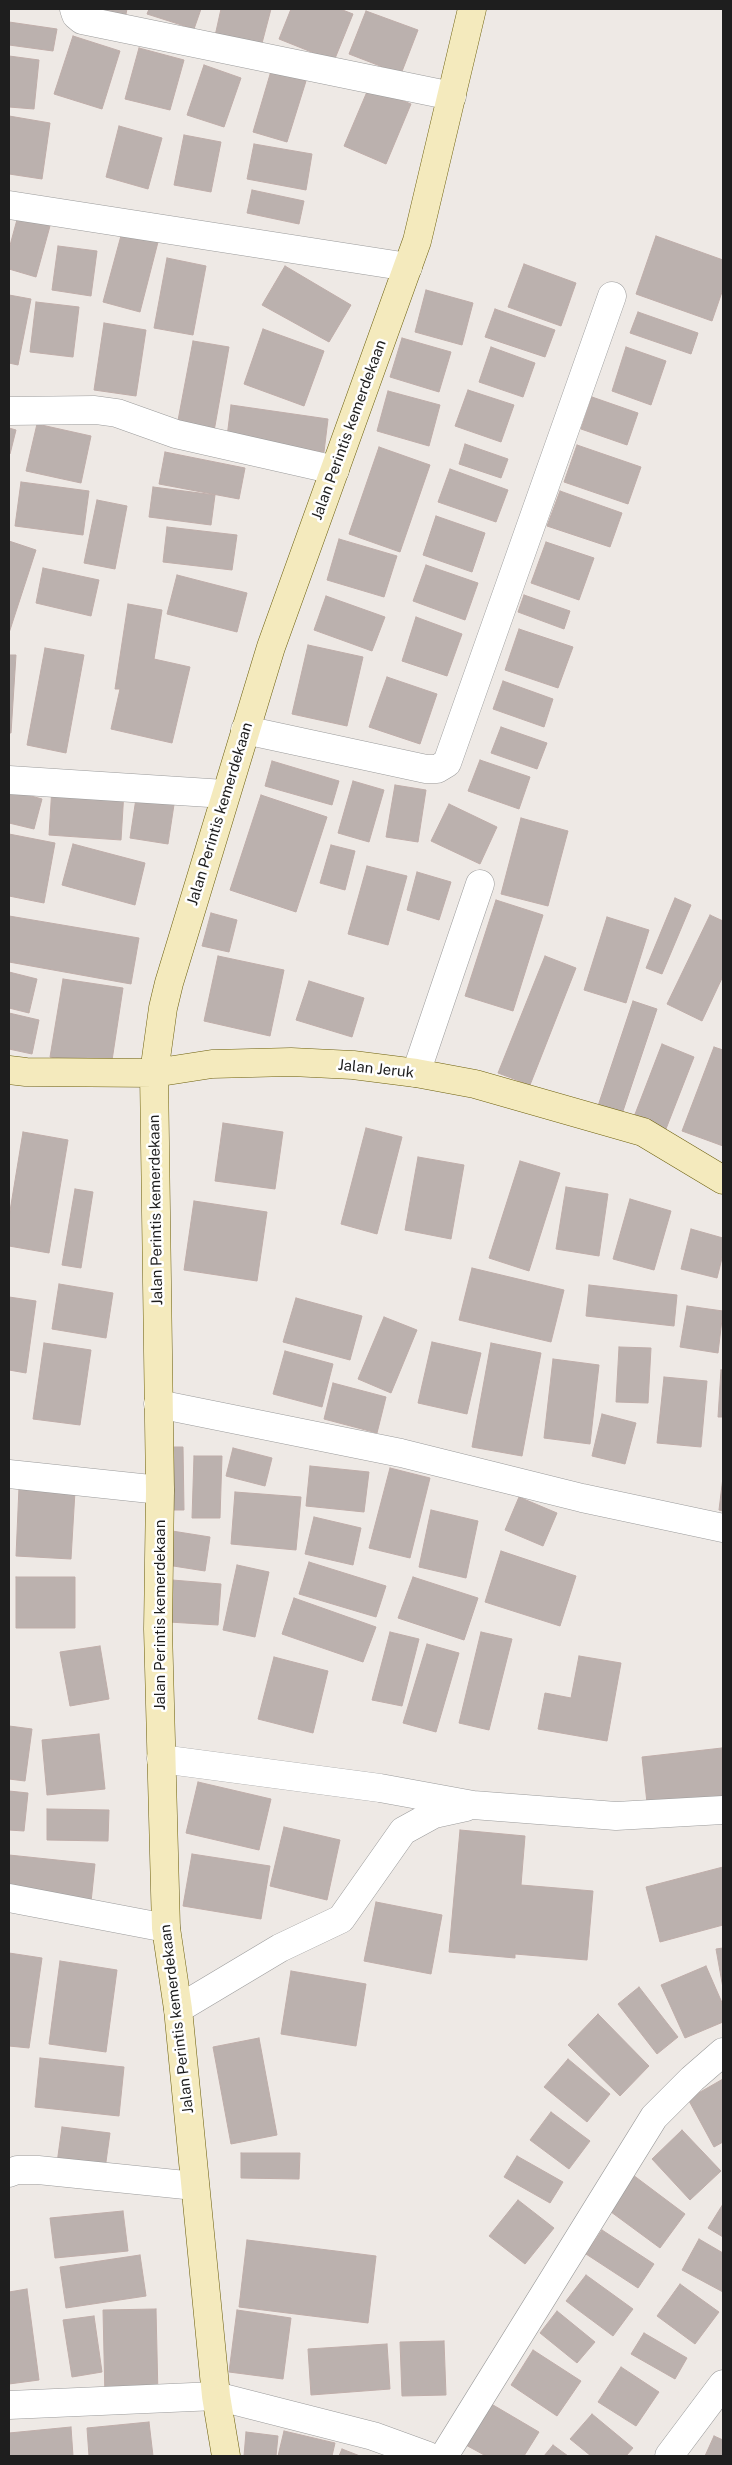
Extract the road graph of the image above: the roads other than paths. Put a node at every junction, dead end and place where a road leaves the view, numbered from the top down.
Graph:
1 (74, 9) edge
2 (472, 9) edge
3 (452, 96) junction
4 (10, 211) edge
5 (408, 267) junction
6 (612, 296) dead end
7 (9, 411) edge
8 (335, 470) junction
9 (246, 730) junction
10 (9, 780) edge
11 (225, 794) junction
12 (480, 884) dead end
13 (9, 1070) edge
14 (154, 1073) junction
15 (416, 1073) junction
16 (723, 1180) edge
17 (158, 1404) junction
18 (9, 1474) edge
19 (160, 1490) junction
20 (723, 1528) edge
21 (161, 1759) junction
22 (473, 1805) junction
23 (723, 1810) edge
24 (9, 1898) edge
25 (166, 1928) junction
26 (178, 2009) junction
27 (723, 2052) edge
28 (9, 2173) edge
29 (195, 2186) junction
30 (723, 2384) edge
31 (216, 2396) junction
32 (9, 2405) edge
33 (226, 2456) edge
34 (428, 2456) edge
35 (444, 2456) edge
36 (668, 2456) edge

1 - 3 street
2 - 3 street, Jalan Perintis kemerdekaan
3 - 5 street, Jalan Perintis kemerdekaan
4 - 5 street
5 - 8 street, Jalan Perintis kemerdekaan
6 - 9 street
7 - 8 street
8 - 9 street, Jalan Perintis kemerdekaan
9 - 11 street, Jalan Perintis kemerdekaan
10 - 11 street
11 - 14 street, Jalan Perintis kemerdekaan
12 - 15 street
13 - 14 street, Jalan Jeruk
14 - 15 street, Jalan Jeruk
14 - 17 street, Jalan Perintis kemerdekaan
15 - 16 street, Jalan Jeruk
17 - 19 street, Jalan Perintis kemerdekaan
17 - 20 street
18 - 19 street
19 - 21 street, Jalan Perintis kemerdekaan
21 - 22 street
21 - 25 street, Jalan Perintis kemerdekaan
22 - 23 street
22 - 26 street
24 - 25 street
25 - 26 street, Jalan Perintis kemerdekaan
26 - 29 street, Jalan Perintis kemerdekaan
27 - 35 street
28 - 29 street
29 - 31 street, Jalan Perintis kemerdekaan
30 - 36 street
31 - 32 street
31 - 33 street, Jalan Perintis kemerdekaan
31 - 34 street

